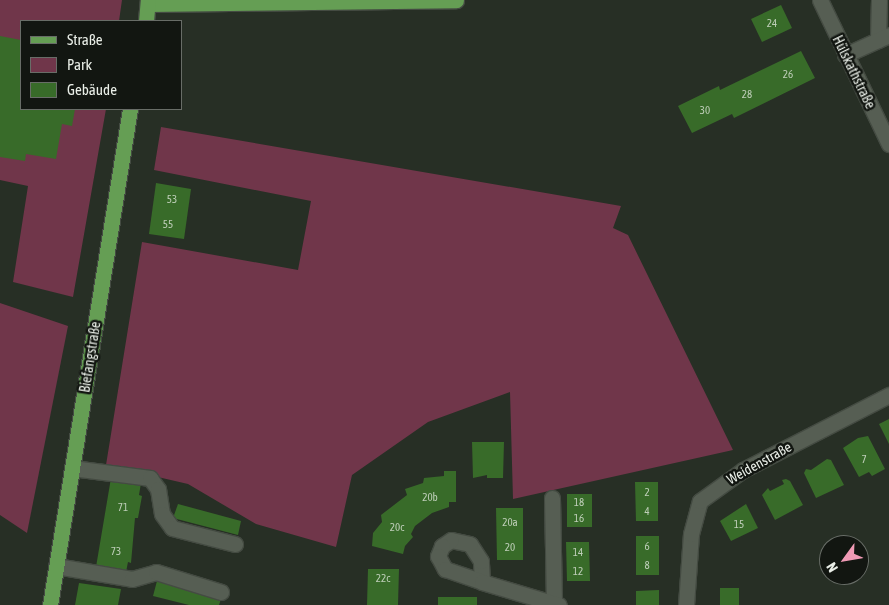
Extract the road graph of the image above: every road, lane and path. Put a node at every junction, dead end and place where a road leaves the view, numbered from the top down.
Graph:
1 (456, 0) edge
2 (820, 0) edge
3 (879, 0) edge
4 (148, 2) edge
5 (146, 20) edge
6 (884, 38) edge
7 (845, 55) junction
8 (130, 110) edge
9 (889, 144) edge
10 (889, 396) edge
11 (72, 468) junction
12 (552, 498) dead end
13 (235, 544) dead end
14 (56, 566) junction
15 (482, 582) dead end
16 (221, 592) dead end
17 (557, 604) edge
18 (50, 605) edge
19 (686, 605) edge

1 - 4 main road
2 - 7 street, Hülskathstraße
3 - 6 street
4 - 5 main road
6 - 7 street
7 - 9 street, Hülskathstraße
8 - 11 main road, Biefangstraße
10 - 19 street, Weidenstraße
11 - 13 street
11 - 14 main road, Biefangstraße
12 - 17 street
14 - 16 street
14 - 18 main road, Biefangstraße
15 - 17 street

